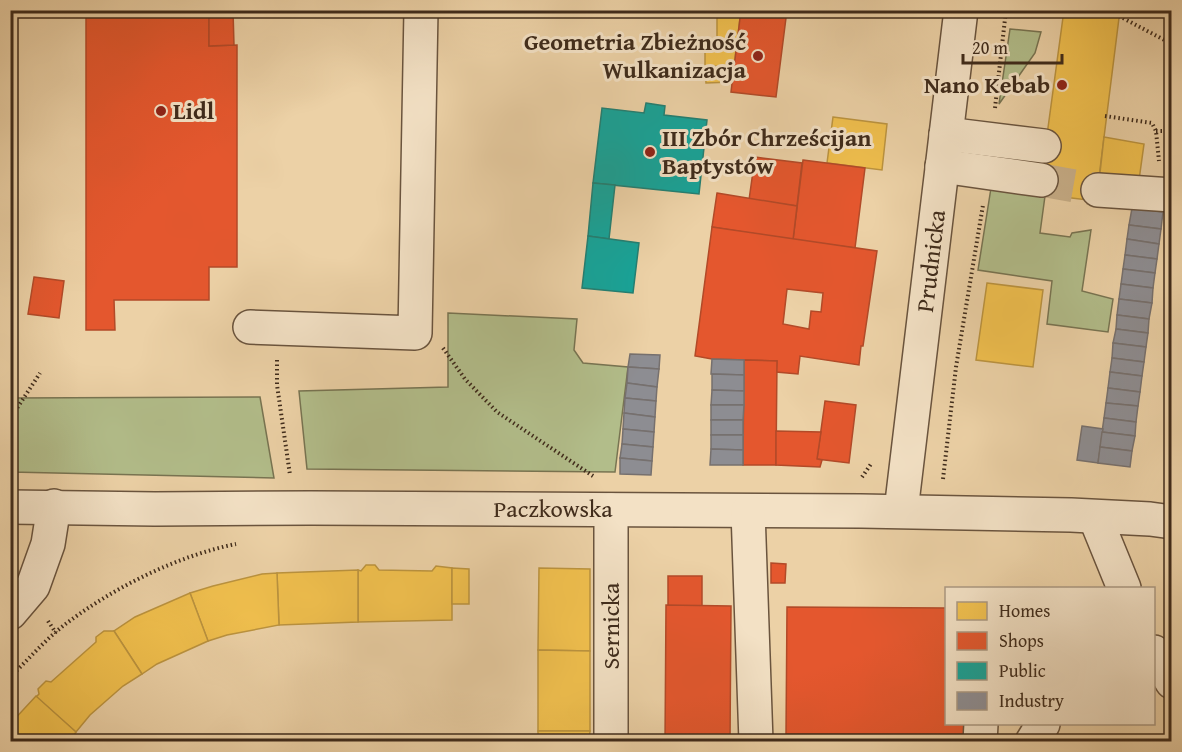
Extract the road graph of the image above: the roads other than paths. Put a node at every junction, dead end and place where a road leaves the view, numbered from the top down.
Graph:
1 (422, 10) edge
2 (961, 10) edge
3 (946, 134) junction
4 (1044, 146) tunnel mouth
5 (942, 166) junction
6 (1041, 180) tunnel mouth
7 (1098, 190) tunnel mouth
8 (1172, 195) edge
9 (264, 328) road end
10 (54, 506) junction
11 (10, 507) edge
12 (611, 510) junction
13 (748, 511) junction
14 (902, 512) junction
15 (1095, 517) junction
16 (1172, 522) edge
17 (1124, 587) edge
18 (10, 613) edge
19 (1155, 654) edge
20 (1172, 682) edge
21 (981, 725) edge
22 (1042, 725) edge
23 (610, 741) edge
24 (756, 741) edge
25 (980, 741) edge
26 (1032, 741) edge

1 - 9 street
2 - 3 street, Prudnicka
3 - 4 street
3 - 5 street, Prudnicka
5 - 6 street
5 - 14 street, Prudnicka
7 - 8 street
10 - 11 street, Paczkowska
10 - 12 street, Paczkowska
10 - 18 street
12 - 13 street, Paczkowska
12 - 23 street, Sernicka
13 - 14 street, Paczkowska
13 - 24 street
14 - 15 street, Paczkowska
15 - 16 street, Paczkowska
15 - 17 street
19 - 20 street
21 - 25 street
22 - 26 street

